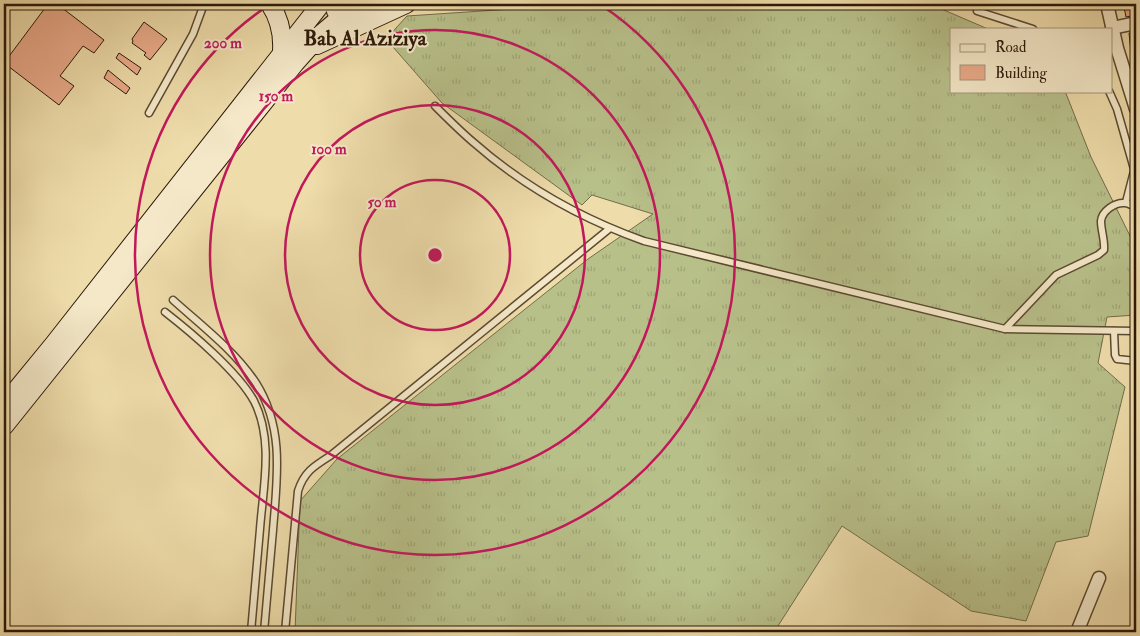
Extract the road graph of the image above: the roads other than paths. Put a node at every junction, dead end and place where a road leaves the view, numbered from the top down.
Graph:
1 (204, 4) edge
2 (270, 4) edge
3 (391, 4) edge
4 (406, 4) edge
5 (1107, 4) edge
6 (335, 6) edge
7 (978, 11) dead end
8 (1136, 24) edge
9 (1030, 28) edge
10 (1112, 28) edge
11 (282, 51) junction
12 (306, 51) junction
13 (1108, 92) edge
14 (435, 106) dead end
15 (1136, 109) edge
16 (149, 113) dead end
17 (1135, 173) edge
18 (1126, 202) junction
19 (1136, 207) edge
20 (609, 229) junction
21 (173, 300) dead end
22 (182, 308) junction
23 (165, 312) dead end
24 (172, 318) junction
25 (1005, 329) junction
26 (1114, 331) junction
27 (1136, 331) edge
28 (1136, 361) edge
29 (4, 404) edge
30 (4, 426) edge
31 (274, 426) junction
32 (263, 427) junction
33 (1098, 578) dead end
34 (252, 632) edge
35 (264, 632) edge
36 (286, 632) edge
37 (1077, 632) edge

1 - 16 lane
2 - 11 main road
3 - 6 main road
4 - 12 main road
5 - 10 street
6 - 11 main road
6 - 12 main road
7 - 9 lane
8 - 10 street
10 - 15 street
11 - 29 main road
12 - 30 main road
13 - 17 lane
14 - 20 lane
17 - 18 lane
18 - 19 lane
18 - 25 lane
20 - 25 lane
20 - 36 lane
21 - 22 lane
22 - 24 lane
22 - 31 lane
23 - 24 lane
24 - 32 lane
25 - 26 lane
26 - 27 lane
26 - 28 lane
31 - 32 lane
31 - 35 lane
32 - 34 lane
33 - 37 street

